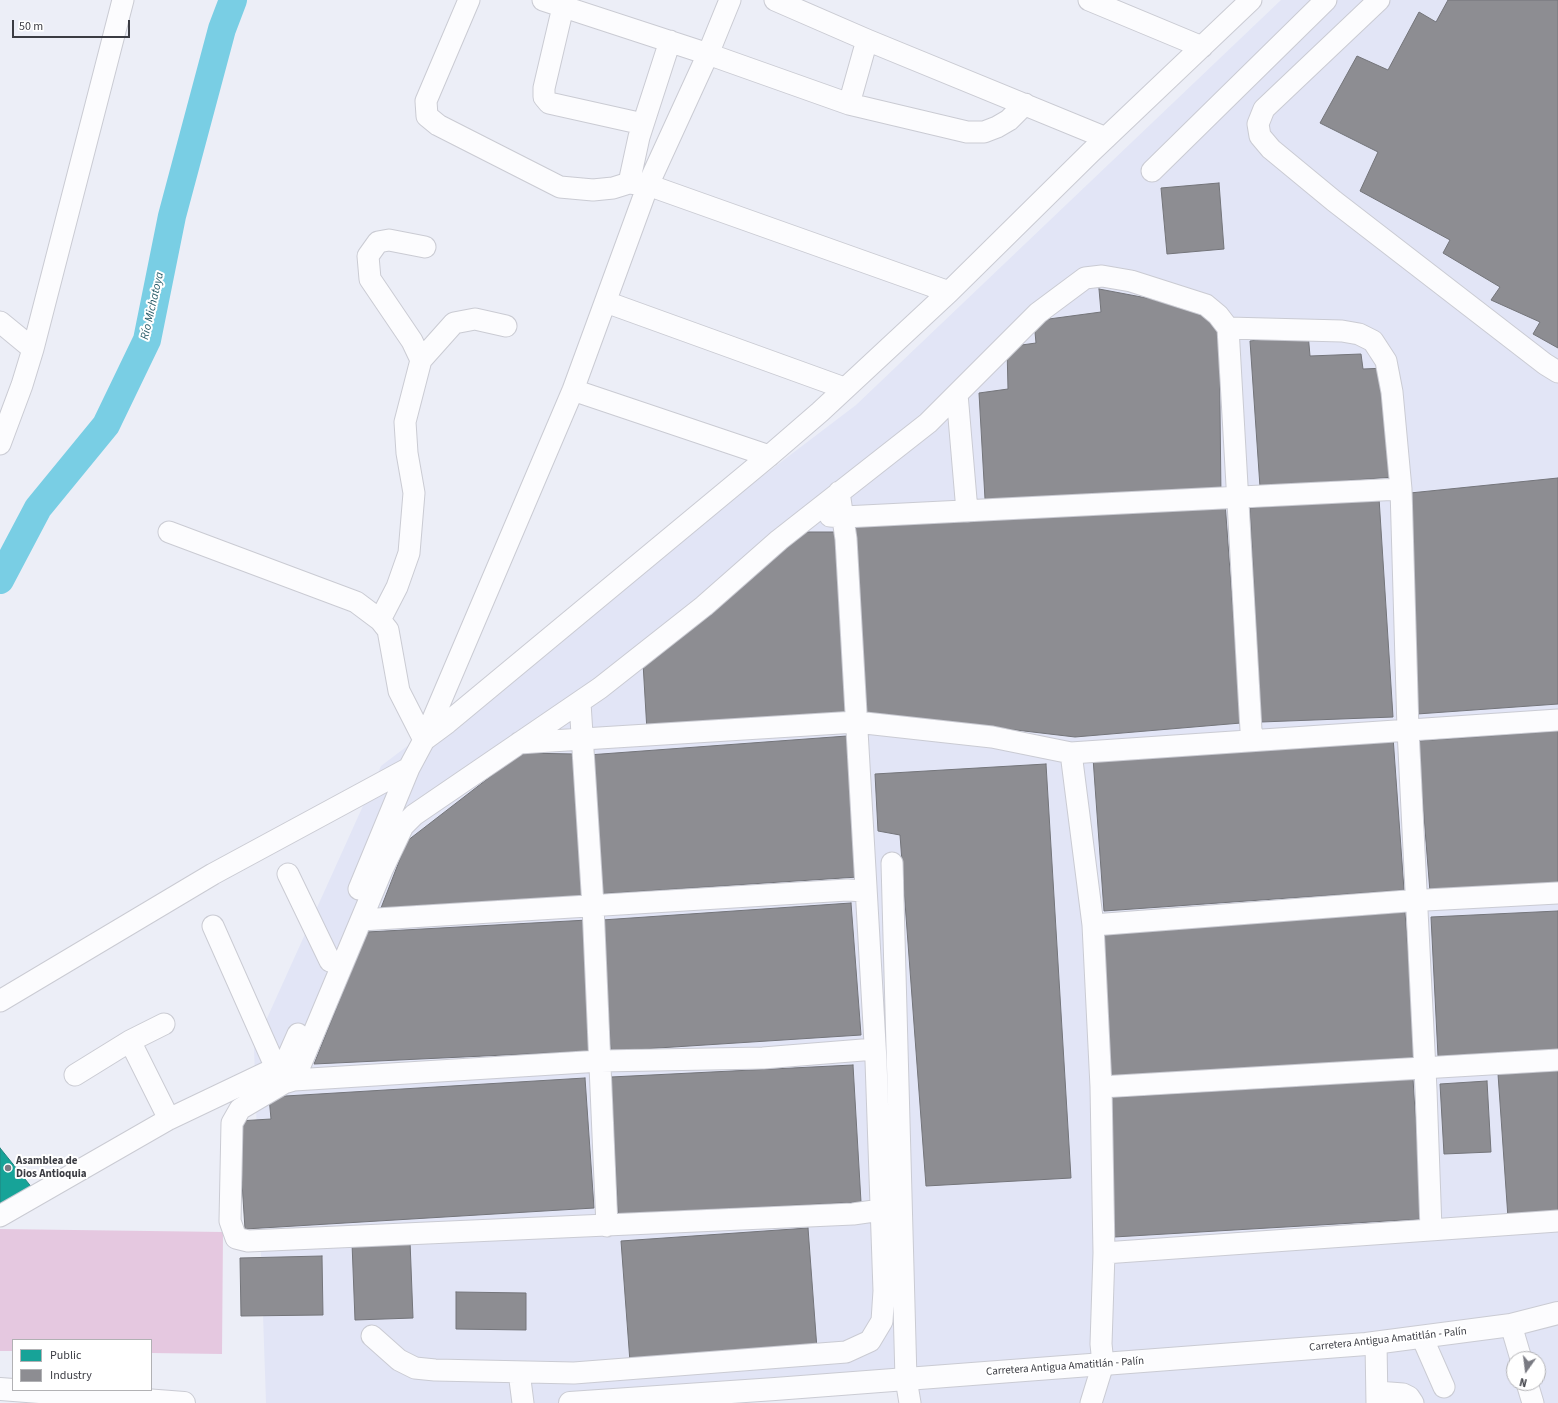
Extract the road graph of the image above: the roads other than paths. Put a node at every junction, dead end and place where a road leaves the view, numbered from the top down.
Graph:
1 (123, 0) edge
2 (469, 0) edge
3 (543, 0) edge
4 (730, 0) edge
5 (775, 0) edge
6 (1089, 0) edge
7 (1251, 0) edge
8 (1326, 0) edge
9 (1379, 0) edge
10 (563, 6) junction
11 (867, 40) junction
12 (670, 41) junction
13 (1202, 47) junction
14 (708, 54) junction
15 (849, 104) junction
16 (1025, 104) junction
17 (643, 124) junction
18 (1106, 138) junction
19 (1152, 171) dead end
20 (638, 184) junction
21 (425, 247) dead end
22 (949, 292) junction
23 (606, 302) junction
24 (0, 322) edge
25 (506, 326) dead end
26 (1228, 328) junction
27 (33, 349) junction
28 (421, 360) junction
29 (1558, 372) edge
30 (844, 388) junction
31 (573, 390) junction
32 (957, 394) junction
33 (0, 444) edge
34 (769, 456) junction
35 (1401, 489) junction
36 (839, 492) junction
37 (1239, 498) junction
38 (967, 511) junction
39 (811, 515) junction
40 (844, 517) junction
41 (169, 532) dead end
42 (380, 620) junction
43 (580, 703) junction
44 (1558, 720) edge
45 (856, 722) junction
46 (1408, 730) junction
47 (424, 740) junction
48 (582, 740) junction
49 (1254, 740) junction
50 (519, 743) junction
51 (1071, 753) junction
52 (409, 768) junction
53 (892, 863) dead end
54 (288, 874) dead end
55 (866, 891) junction
56 (1558, 893) edge
57 (1416, 900) junction
58 (593, 906) junction
59 (361, 920) junction
60 (1093, 925) junction
61 (213, 926) dead end
62 (330, 961) junction
63 (0, 1001) edge
64 (164, 1024) dead end
65 (130, 1041) junction
66 (875, 1049) junction
67 (1558, 1060) edge
68 (600, 1061) junction
69 (276, 1068) junction
70 (1425, 1068) junction
71 (75, 1075) dead end
72 (294, 1080) junction
73 (1101, 1087) junction
74 (169, 1119) junction
75 (881, 1210) junction
76 (0, 1216) edge
77 (1558, 1221) edge
78 (608, 1226) junction
79 (1431, 1229) junction
80 (1104, 1253) junction
81 (1558, 1313) edge
82 (1511, 1325) junction
83 (372, 1336) dead end
84 (1422, 1337) junction
85 (1376, 1343) junction
86 (1519, 1351) edge
87 (1103, 1364) junction
88 (519, 1372) junction
89 (906, 1379) junction
90 (1444, 1387) dead end
91 (1529, 1391) edge
92 (6, 1394) edge
93 (776, 1396) edge
94 (1377, 1398) edge
95 (610, 1402) edge
96 (184, 1403) edge
97 (523, 1403) edge
98 (570, 1403) edge
99 (910, 1403) edge
100 (1091, 1403) edge
101 (1413, 1403) edge
102 (1533, 1403) edge

1 - 27 street
2 - 20 street
3 - 10 street
4 - 14 street
5 - 11 street
6 - 13 street
7 - 13 street
8 - 19 street
9 - 29 street
10 - 12 street
10 - 17 street
11 - 15 street
11 - 16 street
12 - 14 street
12 - 17 street
13 - 18 street
14 - 15 street
14 - 20 street
15 - 16 street
16 - 18 street
17 - 20 street
18 - 22 street
20 - 22 street
20 - 23 street
21 - 28 street
22 - 30 street
23 - 30 street
23 - 31 street
24 - 27 street
25 - 28 street
26 - 32 street
26 - 35 street
26 - 37 street
27 - 33 street
28 - 42 street
30 - 34 street
31 - 34 street
31 - 47 street
32 - 36 street
32 - 38 street
34 - 47 street
35 - 37 street
35 - 46 street
36 - 39 street
36 - 40 street
37 - 38 street
37 - 49 street
38 - 40 street
39 - 40 street
39 - 43 street
40 - 45 street
41 - 42 street
42 - 47 street
43 - 48 street
43 - 50 street
44 - 46 street
45 - 48 street
45 - 51 street
45 - 55 street
46 - 49 street
46 - 57 street
47 - 52 street
48 - 50 street
48 - 58 street
49 - 51 street
50 - 59 street
51 - 60 street
52 - 62 street
52 - 63 street
53 - 89 street
54 - 62 street
55 - 58 street
55 - 66 street
56 - 57 street
57 - 60 street
57 - 70 street
58 - 59 street
58 - 68 street
59 - 72 street
60 - 73 street
61 - 69 street
62 - 69 street
64 - 65 street
65 - 71 street
65 - 74 street
66 - 68 street
66 - 75 street
67 - 70 street
68 - 72 street
68 - 78 street
69 - 74 street
70 - 73 street
70 - 79 street
72 - 78 street
73 - 80 street
74 - 76 street
75 - 78 street
75 - 88 street
77 - 79 street
79 - 80 street
80 - 87 street
81 - 82 main road, Carretera Antigua Amatitlán - Palín
82 - 84 main road, Carretera Antigua Amatitlán - Palín
82 - 86 street
83 - 88 street
84 - 85 main road, Carretera Antigua Amatitlán - Palín
84 - 90 street
85 - 87 main road, Carretera Antigua Amatitlán - Palín
85 - 94 street
87 - 89 main road, Carretera Antigua Amatitlán - Palín
87 - 100 street
88 - 97 street
89 - 93 main road, Carretera Antigua Amatitlán - Palín
89 - 99 street
91 - 102 street
92 - 96 main road
93 - 95 main road, Carretera Antigua Amatitlán - Palín
94 - 101 street
95 - 98 main road, Carretera Antigua Amatitlán - Palín

